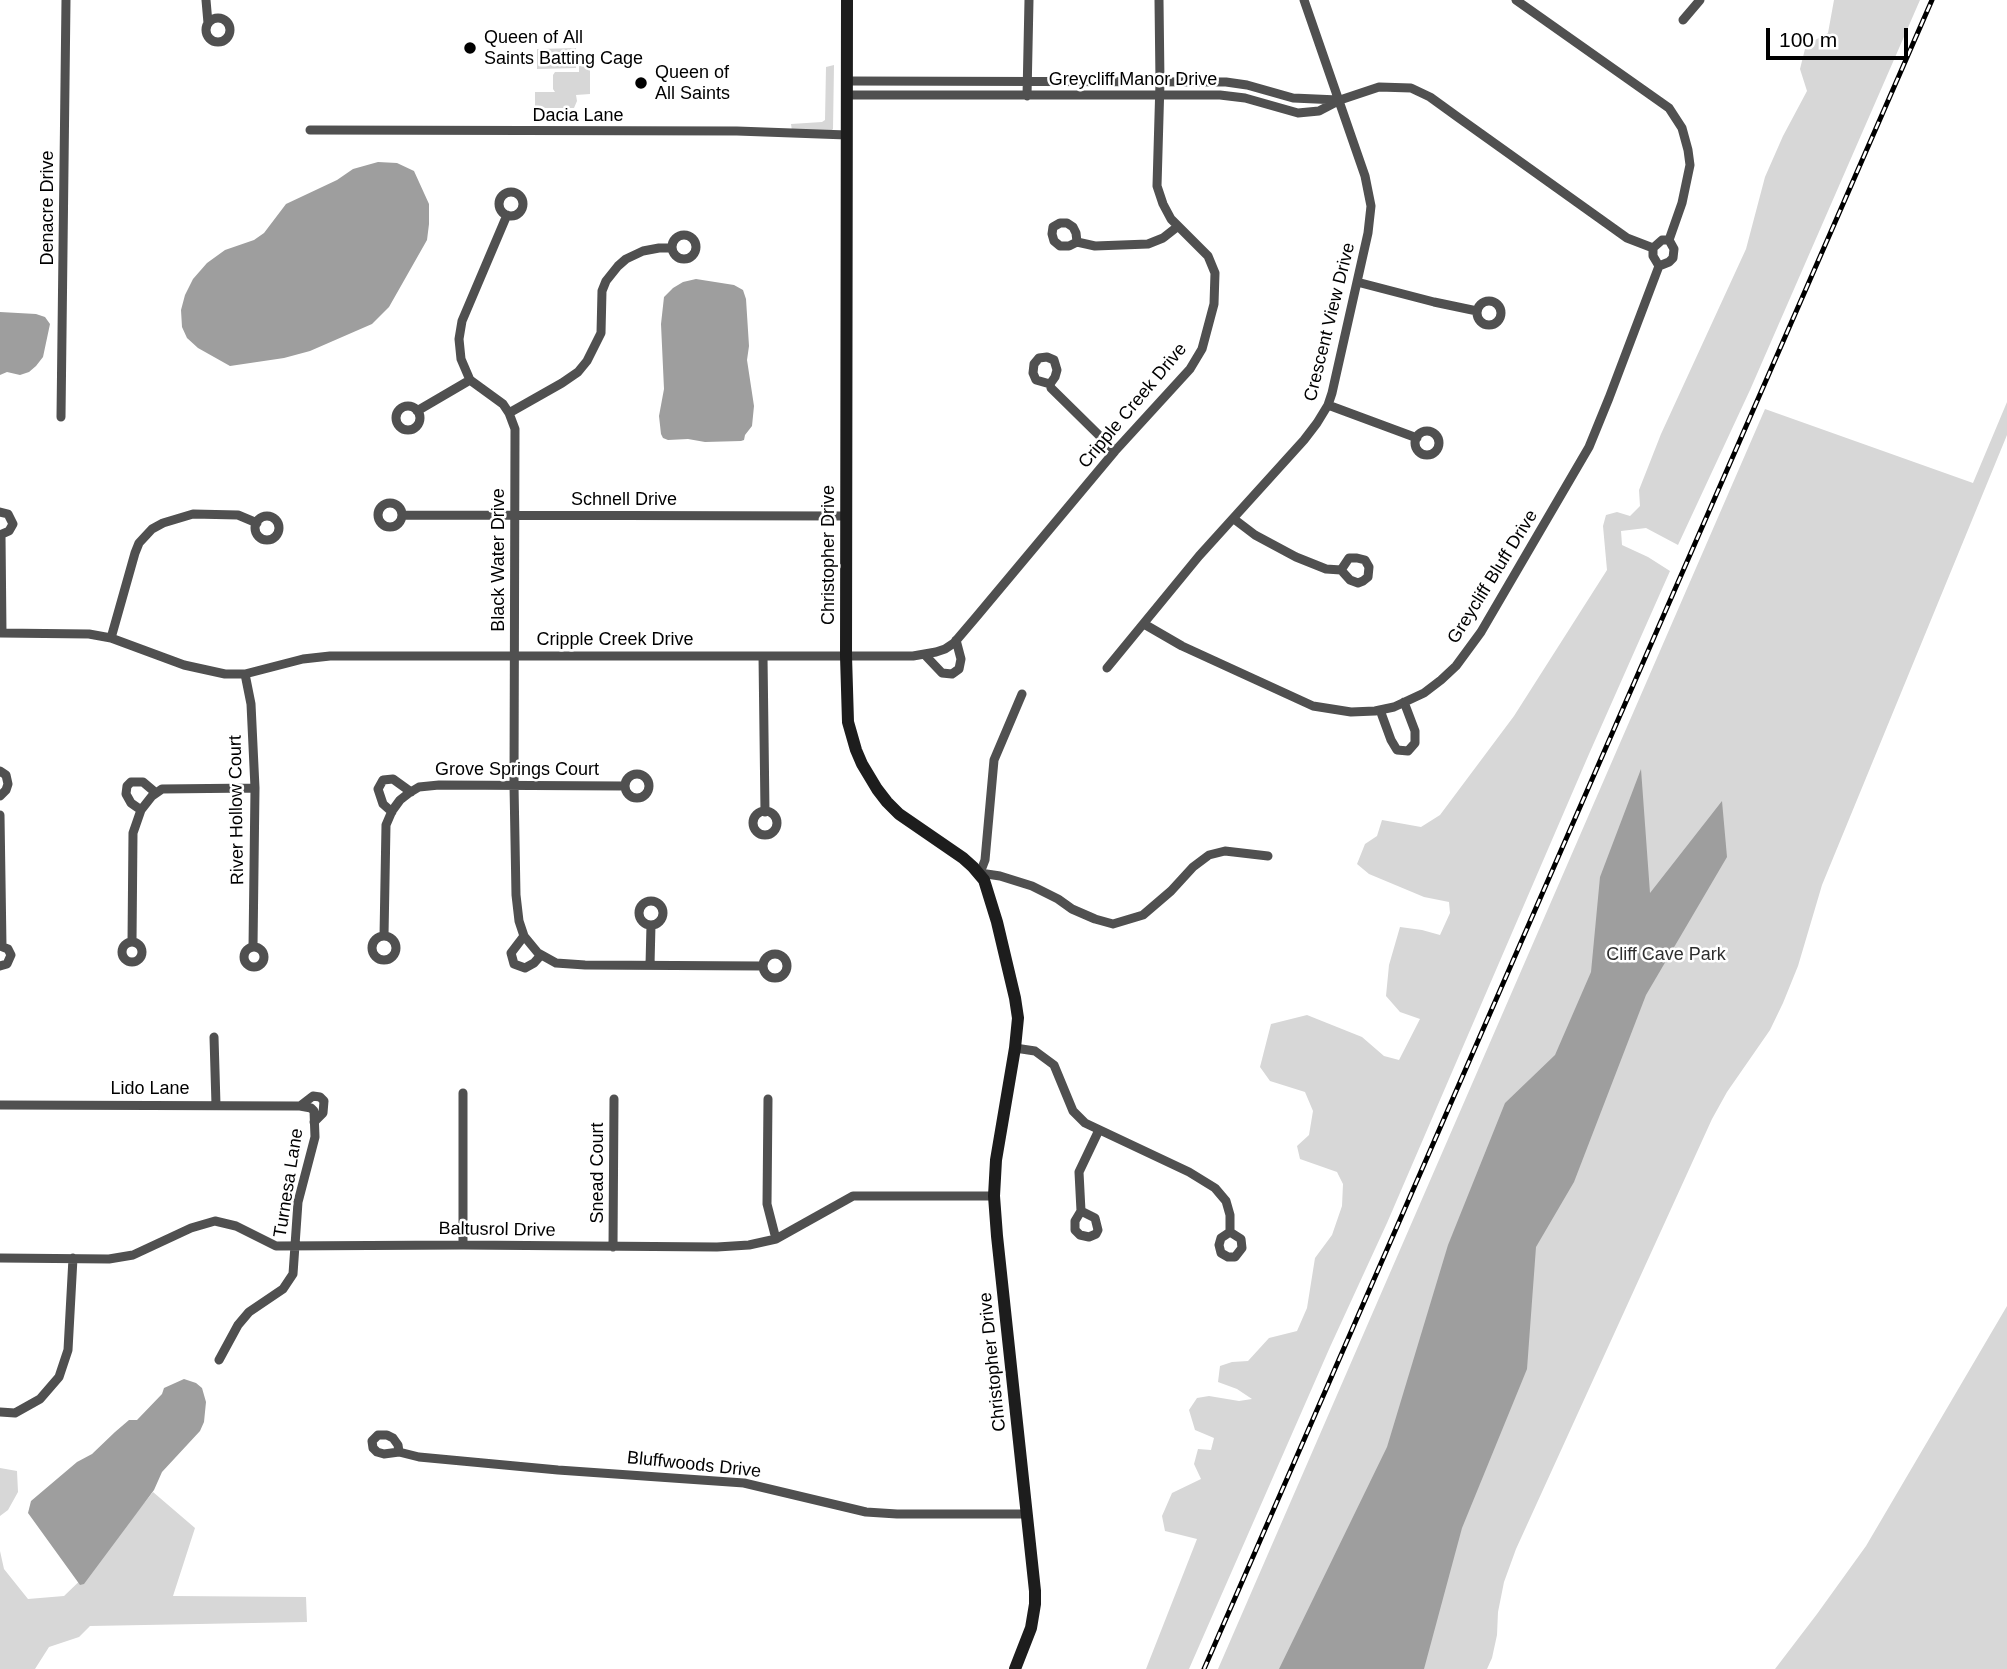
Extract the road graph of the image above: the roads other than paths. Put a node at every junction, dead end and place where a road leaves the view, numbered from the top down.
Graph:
1 (66, 0) edge
2 (206, 0) edge
3 (847, 0) edge
4 (1029, 0) edge
5 (1159, 0) edge
6 (1304, 0) edge
7 (1516, 0) edge
8 (1700, 0) edge
9 (1683, 20) dead end
10 (208, 23) dead end
11 (848, 81) junction
12 (897, 82) junction
13 (921, 82) junction
14 (1160, 82) junction
15 (1028, 83) junction
16 (848, 95) junction
17 (897, 95) junction
18 (921, 95) junction
19 (1027, 96) junction
20 (1159, 96) junction
21 (1340, 100) junction
22 (310, 130) dead end
23 (847, 135) junction
24 (507, 215) dead end
25 (1177, 227) junction
26 (1669, 240) junction
27 (1077, 242) dead end
28 (672, 248) dead end
29 (1653, 248) junction
30 (1659, 266) junction
31 (1357, 282) junction
32 (1477, 311) dead end
33 (470, 380) junction
34 (1050, 384) dead end
35 (1328, 405) junction
36 (417, 411) dead end
37 (509, 413) junction
38 (61, 417) dead end
39 (1417, 438) dead end
40 (1115, 451) junction
41 (0, 512) edge
42 (402, 514) dead end
43 (515, 515) junction
44 (846, 516) junction
45 (1234, 519) junction
46 (257, 523) dead end
47 (0, 535) edge
48 (1341, 570) dead end
49 (1144, 624) junction
50 (1, 633) edge
51 (111, 638) junction
52 (956, 640) junction
53 (924, 654) junction
54 (514, 655) junction
55 (763, 656) junction
56 (846, 656) junction
57 (1107, 668) dead end
58 (245, 674) junction
59 (1022, 694) dead end
60 (1404, 702) junction
61 (1380, 710) junction
62 (0, 771) edge
63 (514, 785) junction
64 (625, 786) dead end
65 (255, 788) junction
66 (411, 792) junction
67 (156, 793) junction
68 (0, 796) edge
69 (141, 810) junction
70 (392, 812) junction
71 (765, 812) dead end
72 (0, 815) edge
73 (1268, 856) dead end
74 (980, 873) junction
75 (651, 925) dead end
76 (384, 936) dead end
77 (524, 936) junction
78 (132, 942) dead end
79 (1, 946) edge
80 (253, 947) dead end
81 (541, 955) junction
82 (650, 965) junction
83 (0, 966) edge
84 (763, 966) dead end
85 (214, 1037) dead end
86 (1015, 1048) junction
87 (463, 1093) dead end
88 (614, 1099) dead end
89 (768, 1099) dead end
90 (0, 1105) edge
91 (216, 1105) junction
92 (300, 1106) junction
93 (311, 1108) joint
94 (314, 1122) junction
95 (1099, 1130) junction
96 (994, 1196) junction
97 (1081, 1211) dead end
98 (1230, 1232) dead end
99 (776, 1239) junction
100 (463, 1245) junction
101 (295, 1246) junction
102 (613, 1247) junction
103 (0, 1258) edge
104 (73, 1258) junction
105 (219, 1360) dead end
106 (0, 1412) edge
107 (399, 1452) dead end
108 (1027, 1514) junction
109 (1015, 1669) edge

1 - 38 street, Denacre Drive
2 - 10 street
3 - 11 street, Christopher Drive
4 - 15 street
5 - 14 street, Cripple Creek Drive
6 - 21 street, Crescent View Drive
7 - 26 street, Greycliff Bluff Drive
8 - 9 street
11 - 12 street, Greycliff Manor Drive
11 - 16 street, Christopher Drive
12 - 13 street, Greycliff Manor Drive
12 - 17 street
13 - 15 street, Greycliff Manor Drive
13 - 18 street
14 - 15 street, Greycliff Manor Drive
14 - 20 street, Cripple Creek Drive
14 - 21 street, Greycliff Manor Drive
15 - 19 street
16 - 17 street, Greycliff Manor Drive
16 - 23 street, Christopher Drive
17 - 18 street, Greycliff Manor Drive
18 - 19 street, Greycliff Manor Drive
19 - 20 street, Greycliff Manor Drive
20 - 21 street, Greycliff Manor Drive
20 - 25 street, Cripple Creek Drive
21 - 29 street, Greycliff Manor Drive
21 - 31 street, Crescent View Drive
22 - 23 street, Dacia Lane
23 - 44 street, Christopher Drive
24 - 33 street
25 - 27 street
25 - 40 street, Cripple Creek Drive
26 - 29 street
26 - 30 street, Greycliff Bluff Drive
28 - 37 street
29 - 30 street
30 - 60 street, Greycliff Bluff Drive
31 - 32 street
31 - 35 street, Crescent View Drive
33 - 36 street
33 - 37 street
34 - 40 street
35 - 39 street
35 - 45 street, Crescent View Drive
37 - 43 street, Black Water Drive
40 - 52 street, Cripple Creek Drive
41 - 47 street
42 - 43 street, Schnell Drive
43 - 44 street, Schnell Drive
43 - 54 street, Black Water Drive
44 - 56 street, Christopher Drive
45 - 48 street
45 - 49 street, Crescent View Drive
46 - 51 street
47 - 50 street
49 - 57 street, Crescent View Drive
49 - 61 street, Greycliff Bluff Drive
50 - 51 street
51 - 58 street, Cripple Creek Drive
52 - 53 street, Cripple Creek Drive
52 - 53 street
53 - 56 street, Cripple Creek Drive
54 - 55 street, Cripple Creek Drive
54 - 58 street, Cripple Creek Drive
54 - 63 street, Black Water Drive
55 - 56 street, Cripple Creek Drive
55 - 71 street
56 - 74 street, Christopher Drive
58 - 65 street, River Hollow Court
59 - 74 street
60 - 61 street, Greycliff Bluff Drive
60 - 61 street
62 - 68 street
63 - 64 street, Grove Springs Court
63 - 66 street, Grove Springs Court
63 - 77 street, Black Water Drive
65 - 67 street
65 - 80 street, River Hollow Court
66 - 70 street, Grove Springs Court
66 - 70 street, Grove Springs Court
67 - 69 street
67 - 69 street
69 - 78 street
70 - 76 street
72 - 79 street
73 - 74 street
74 - 86 street, Christopher Drive
75 - 82 street
77 - 81 street, Black Water Drive
77 - 81 street, Black Water Drive
79 - 83 street
81 - 82 street, Black Water Drive
82 - 84 street, Black Water Drive
85 - 91 street
86 - 95 street
86 - 96 street, Christopher Drive
87 - 100 street
88 - 102 street, Snead Court
89 - 99 street
90 - 91 street, Lido Lane
91 - 92 street, Lido Lane
92 - 93 street, Lido Lane
92 - 94 street, Lido Lane
93 - 94 street, Turnesa Lane
94 - 101 street, Turnesa Lane
95 - 97 street
95 - 98 street
96 - 99 street, Baltusrol Drive
96 - 108 street, Christopher Drive
99 - 102 street, Baltusrol Drive
100 - 101 street, Baltusrol Drive
100 - 102 street, Baltusrol Drive
101 - 104 street, Baltusrol Drive
101 - 105 street, Turnesa Lane
103 - 104 street, Baltusrol Drive
104 - 106 street
107 - 108 street, Bluffwoods Drive
108 - 109 street, Christopher Drive

